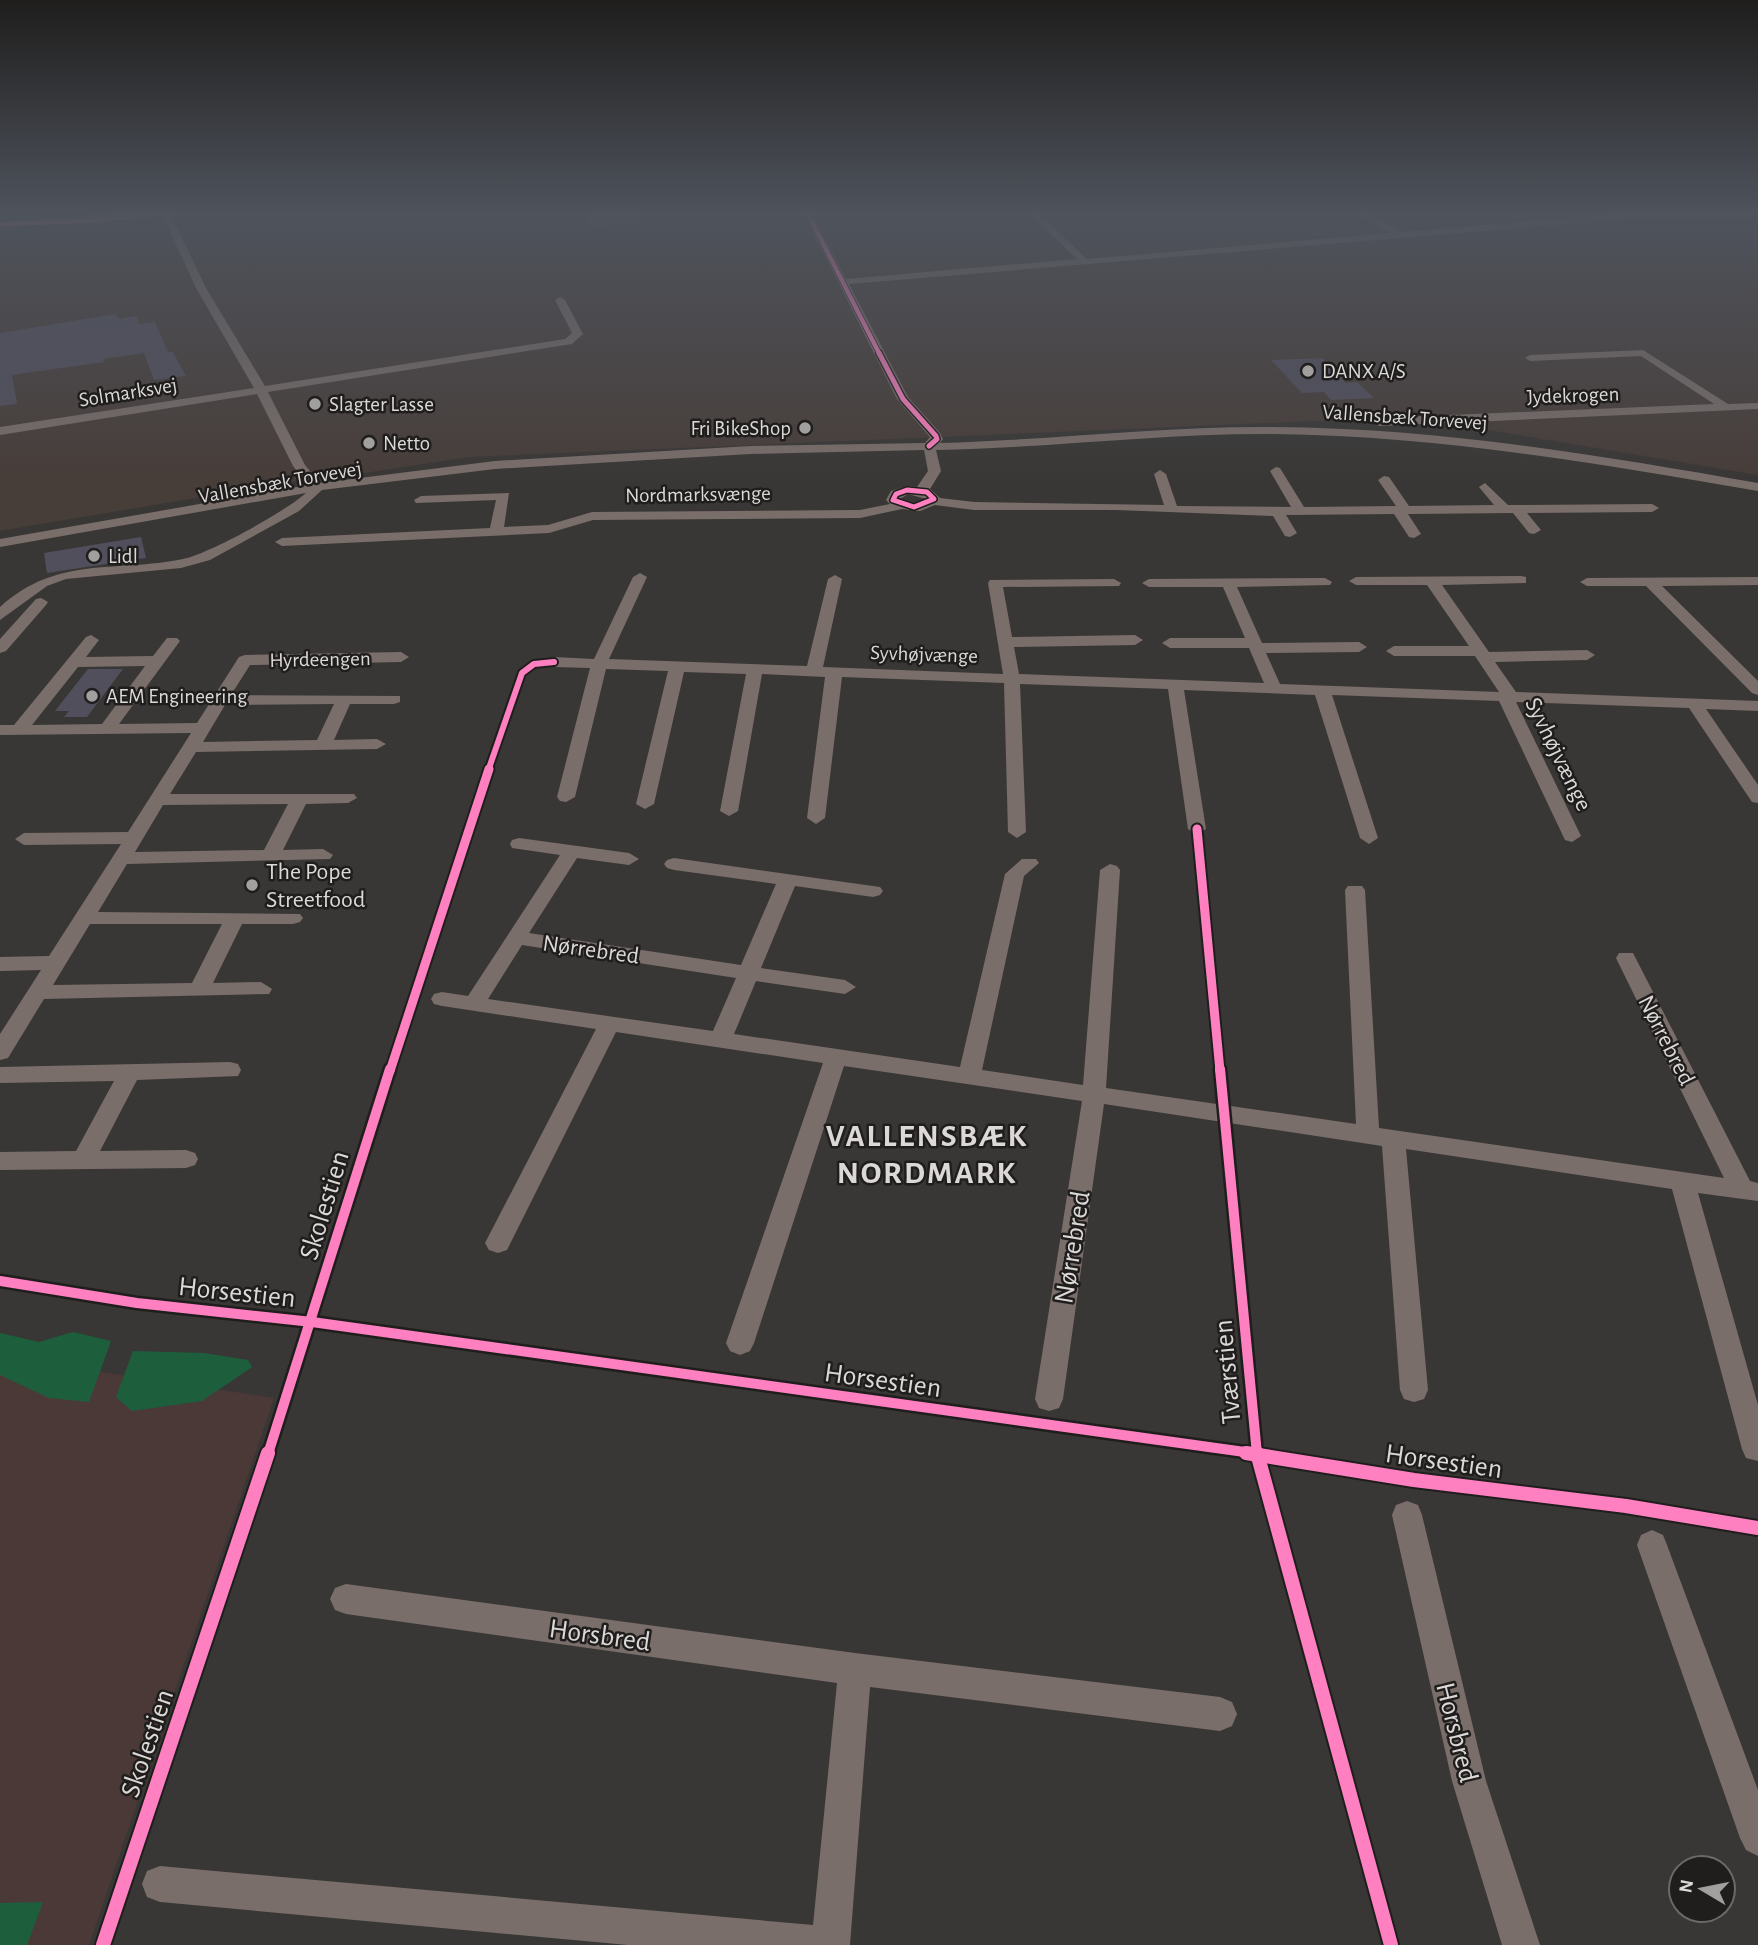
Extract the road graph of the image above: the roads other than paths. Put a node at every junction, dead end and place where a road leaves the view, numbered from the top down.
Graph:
1 (210, 303) edge
2 (561, 303) edge
3 (852, 303) edge
4 (1530, 358) dead end
5 (262, 391) junction
6 (903, 399) junction
7 (1758, 406) edge
8 (1727, 408) junction
9 (1336, 424) dead end
10 (0, 431) edge
11 (914, 435) junction
12 (933, 443) junction
13 (769, 449) junction
14 (1618, 463) junction
15 (299, 466) junction
16 (1276, 471) dead end
17 (1160, 474) dead end
18 (1384, 480) dead end
19 (1485, 487) dead end
20 (1758, 487) edge
21 (921, 491) junction
22 (307, 492) junction
23 (1758, 494) edge
24 (421, 500) dead end
25 (933, 501) junction
26 (287, 502) junction
27 (901, 505) junction
28 (1172, 509) junction
29 (1511, 509) junction
30 (1652, 509) dead end
31 (1402, 510) junction
32 (1277, 511) junction
33 (1300, 511) junction
34 (256, 529) junction
35 (1534, 530) dead end
36 (496, 532) junction
37 (1290, 533) dead end
38 (1414, 534) dead end
39 (282, 541) dead end
40 (0, 543) edge
41 (0, 554) edge
42 (640, 577) dead end
43 (835, 579) dead end
44 (1432, 580) junction
45 (1521, 580) dead end
46 (1356, 581) dead end
47 (1649, 581) junction
48 (1758, 581) edge
49 (1228, 582) junction
50 (1325, 582) dead end
51 (1587, 582) dead end
52 (1114, 583) dead end
53 (1149, 583) dead end
54 (41, 602) dead end
55 (0, 615) edge
56 (91, 640) dead end
57 (1135, 640) dead end
58 (172, 641) dead end
59 (1005, 642) junction
60 (1170, 643) dead end
61 (1255, 645) junction
62 (1359, 647) dead end
63 (0, 648) edge
64 (1394, 651) dead end
65 (1482, 654) junction
66 (1587, 655) dead end
67 (401, 657) dead end
68 (158, 661) junction
69 (74, 662) junction
70 (554, 662) dead end
71 (600, 664) junction
72 (677, 667) junction
73 (755, 670) junction
74 (814, 672) junction
75 (834, 673) junction
76 (1012, 680) junction
77 (1175, 685) junction
78 (1274, 688) junction
79 (1322, 690) junction
80 (1758, 690) edge
81 (1509, 698) junction
82 (394, 699) dead end
83 (219, 700) junction
84 (344, 700) junction
85 (1694, 704) junction
86 (1758, 706) edge
87 (202, 728) junction
88 (107, 729) junction
89 (0, 730) edge
90 (19, 730) junction
91 (377, 744) dead end
92 (323, 745) junction
93 (190, 747) junction
94 (566, 797) dead end
95 (348, 798) dead end
96 (1758, 798) edge
97 (300, 799) junction
98 (158, 800) junction
99 (645, 804) dead end
100 (729, 811) dead end
101 (816, 818) dead end
102 (1198, 829) dead end
103 (1017, 832) dead end
104 (1572, 836) dead end
105 (133, 838) junction
106 (1369, 838) dead end
107 (24, 839) dead end
108 (519, 844) dead end
109 (572, 851) junction
110 (323, 855) dead end
111 (271, 856) junction
112 (121, 858) junction
113 (629, 859) dead end
114 (1029, 863) dead end
115 (674, 864) dead end
116 (1110, 870) dead end
117 (788, 879) junction
118 (1355, 890) dead end
119 (873, 891) dead end
120 (83, 918) junction
121 (293, 918) dead end
122 (235, 919) junction
123 (516, 938) junction
124 (1626, 958) dead end
125 (0, 964) edge
126 (55, 964) junction
127 (750, 972) junction
128 (845, 986) dead end
129 (261, 989) dead end
130 (198, 990) junction
131 (37, 992) junction
132 (442, 999) dead end
133 (474, 1004) junction
134 (609, 1024) junction
135 (720, 1040) junction
136 (0, 1052) edge
137 (836, 1057) junction
138 (230, 1070) dead end
139 (130, 1072) junction
140 (0, 1075) edge
141 (969, 1076) junction
142 (1094, 1095) junction
143 (1380, 1136) junction
144 (186, 1158) dead end
145 (83, 1160) junction
146 (0, 1161) edge
147 (1682, 1181) junction
148 (1750, 1190) edge
149 (498, 1244) dead end
150 (740, 1343) dead end
151 (1414, 1390) dead end
152 (1049, 1399) dead end
153 (1756, 1449) edge
154 (1407, 1515) dead end
155 (1652, 1545) dead end
156 (346, 1599) dead end
157 (855, 1669) junction
158 (1220, 1714) dead end
159 (1758, 1838) edge
160 (160, 1884) dead end
161 (623, 1936) edge
162 (830, 1945) edge
163 (1521, 1945) edge

1 - 5 street
2 - 5 street, Solmarksvej
3 - 6 street
4 - 8 street, Jydekrogen
5 - 10 street, Solmarksvej
5 - 15 street
6 - 11 street
6 - 12 street
7 - 8 street, Jydekrogen
8 - 9 street, Jydekrogen
11 - 12 street
11 - 13 street, Vallensbæk Torvevej
12 - 13 street, Vallensbæk Torvevej
12 - 14 street, Vallensbæk Torvevej
12 - 21 street
13 - 22 street, Vallensbæk Torvevej
14 - 20 street, Vallensbæk Torvevej
14 - 23 street, Vallensbæk Torvevej
15 - 22 street
15 - 22 street
16 - 33 street
17 - 28 street
18 - 31 street
19 - 29 street
21 - 25 street
21 - 27 street
22 - 26 street, Vallensbæk Torvevej
22 - 34 street
22 - 40 street, Vallensbæk Torvevej
24 - 36 street
25 - 27 street, Nordmarksvænge
25 - 28 street
26 - 34 street
26 - 41 street, Vallensbæk Torvevej
27 - 36 street, Nordmarksvænge
28 - 32 street
29 - 30 street
29 - 31 street
29 - 35 street
31 - 33 street
31 - 38 street
32 - 33 street
32 - 37 street
34 - 55 street
36 - 39 street, Nordmarksvænge
42 - 71 street
43 - 74 street
44 - 45 street
44 - 46 street
44 - 65 street, Syvhøjvænge
47 - 48 street
47 - 51 street
47 - 80 street
49 - 50 street
49 - 53 street
49 - 61 street
52 - 59 street, Syvhøjvænge
54 - 63 street
56 - 69 street
57 - 59 street, Syvhøjvænge
58 - 68 street
59 - 76 street, Syvhøjvænge
60 - 61 street
61 - 62 street
61 - 78 street
64 - 65 street, Syvhøjvænge
65 - 66 street, Syvhøjvænge
65 - 81 street, Syvhøjvænge
67 - 83 street, Hyrdeengen
68 - 69 street
68 - 88 street
69 - 90 street
70 - 71 street, Syvhøjvænge
71 - 72 street, Syvhøjvænge
71 - 94 street
72 - 73 street, Syvhøjvænge
72 - 99 street
73 - 74 street, Syvhøjvænge
73 - 100 street
74 - 75 street, Syvhøjvænge
75 - 76 street, Syvhøjvænge
75 - 101 street
76 - 77 street, Syvhøjvænge
76 - 103 street, Syvhøjvænge
77 - 78 street, Syvhøjvænge
77 - 102 street
78 - 79 street, Syvhøjvænge
79 - 81 street, Syvhøjvænge
79 - 106 street
81 - 85 street, Syvhøjvænge
81 - 104 street, Syvhøjvænge
82 - 84 street, Hyrdeengen
83 - 84 street, Hyrdeengen
83 - 87 street, Hyrdeengen
84 - 92 street, Hyrdeengen
85 - 86 street, Syvhøjvænge
85 - 96 street
87 - 88 street
87 - 93 street, Hyrdeengen
88 - 90 street
89 - 90 street
91 - 92 street
92 - 93 street
93 - 98 street, Hyrdeengen
95 - 97 street
97 - 98 street
97 - 111 street
98 - 105 street, Hyrdeengen
105 - 107 street
105 - 112 street, Hyrdeengen
108 - 109 street
109 - 113 street
109 - 123 street, Nørrebred
110 - 111 street
111 - 112 street
112 - 120 street, Hyrdeengen
114 - 141 street
115 - 117 street
116 - 142 street, Nørrebred
117 - 119 street
117 - 127 street
118 - 143 street
120 - 122 street
120 - 126 street, Hyrdeengen
121 - 122 street
122 - 130 street
123 - 127 street, Nørrebred
123 - 133 street, Nørrebred
124 - 148 street, Nørrebred
125 - 126 street
126 - 131 street, Hyrdeengen
127 - 128 street, Nørrebred
127 - 135 street
129 - 130 street
130 - 131 street
131 - 136 street, Hyrdeengen
132 - 133 street, Nørrebred
133 - 134 street, Nørrebred
134 - 135 street, Nørrebred
134 - 149 street
135 - 137 street, Nørrebred
137 - 141 street, Nørrebred
137 - 150 street
138 - 139 street
139 - 140 street
139 - 145 street
141 - 142 street, Nørrebred
142 - 143 street, Nørrebred
142 - 152 street, Nørrebred
143 - 147 street, Nørrebred
143 - 151 street
144 - 145 street
145 - 146 street
147 - 148 street, Nørrebred
147 - 153 street
154 - 163 street, Horsbred
155 - 159 street
156 - 157 street, Horsbred
157 - 158 street, Horsbred
157 - 162 street
160 - 161 street
161 - 162 street

